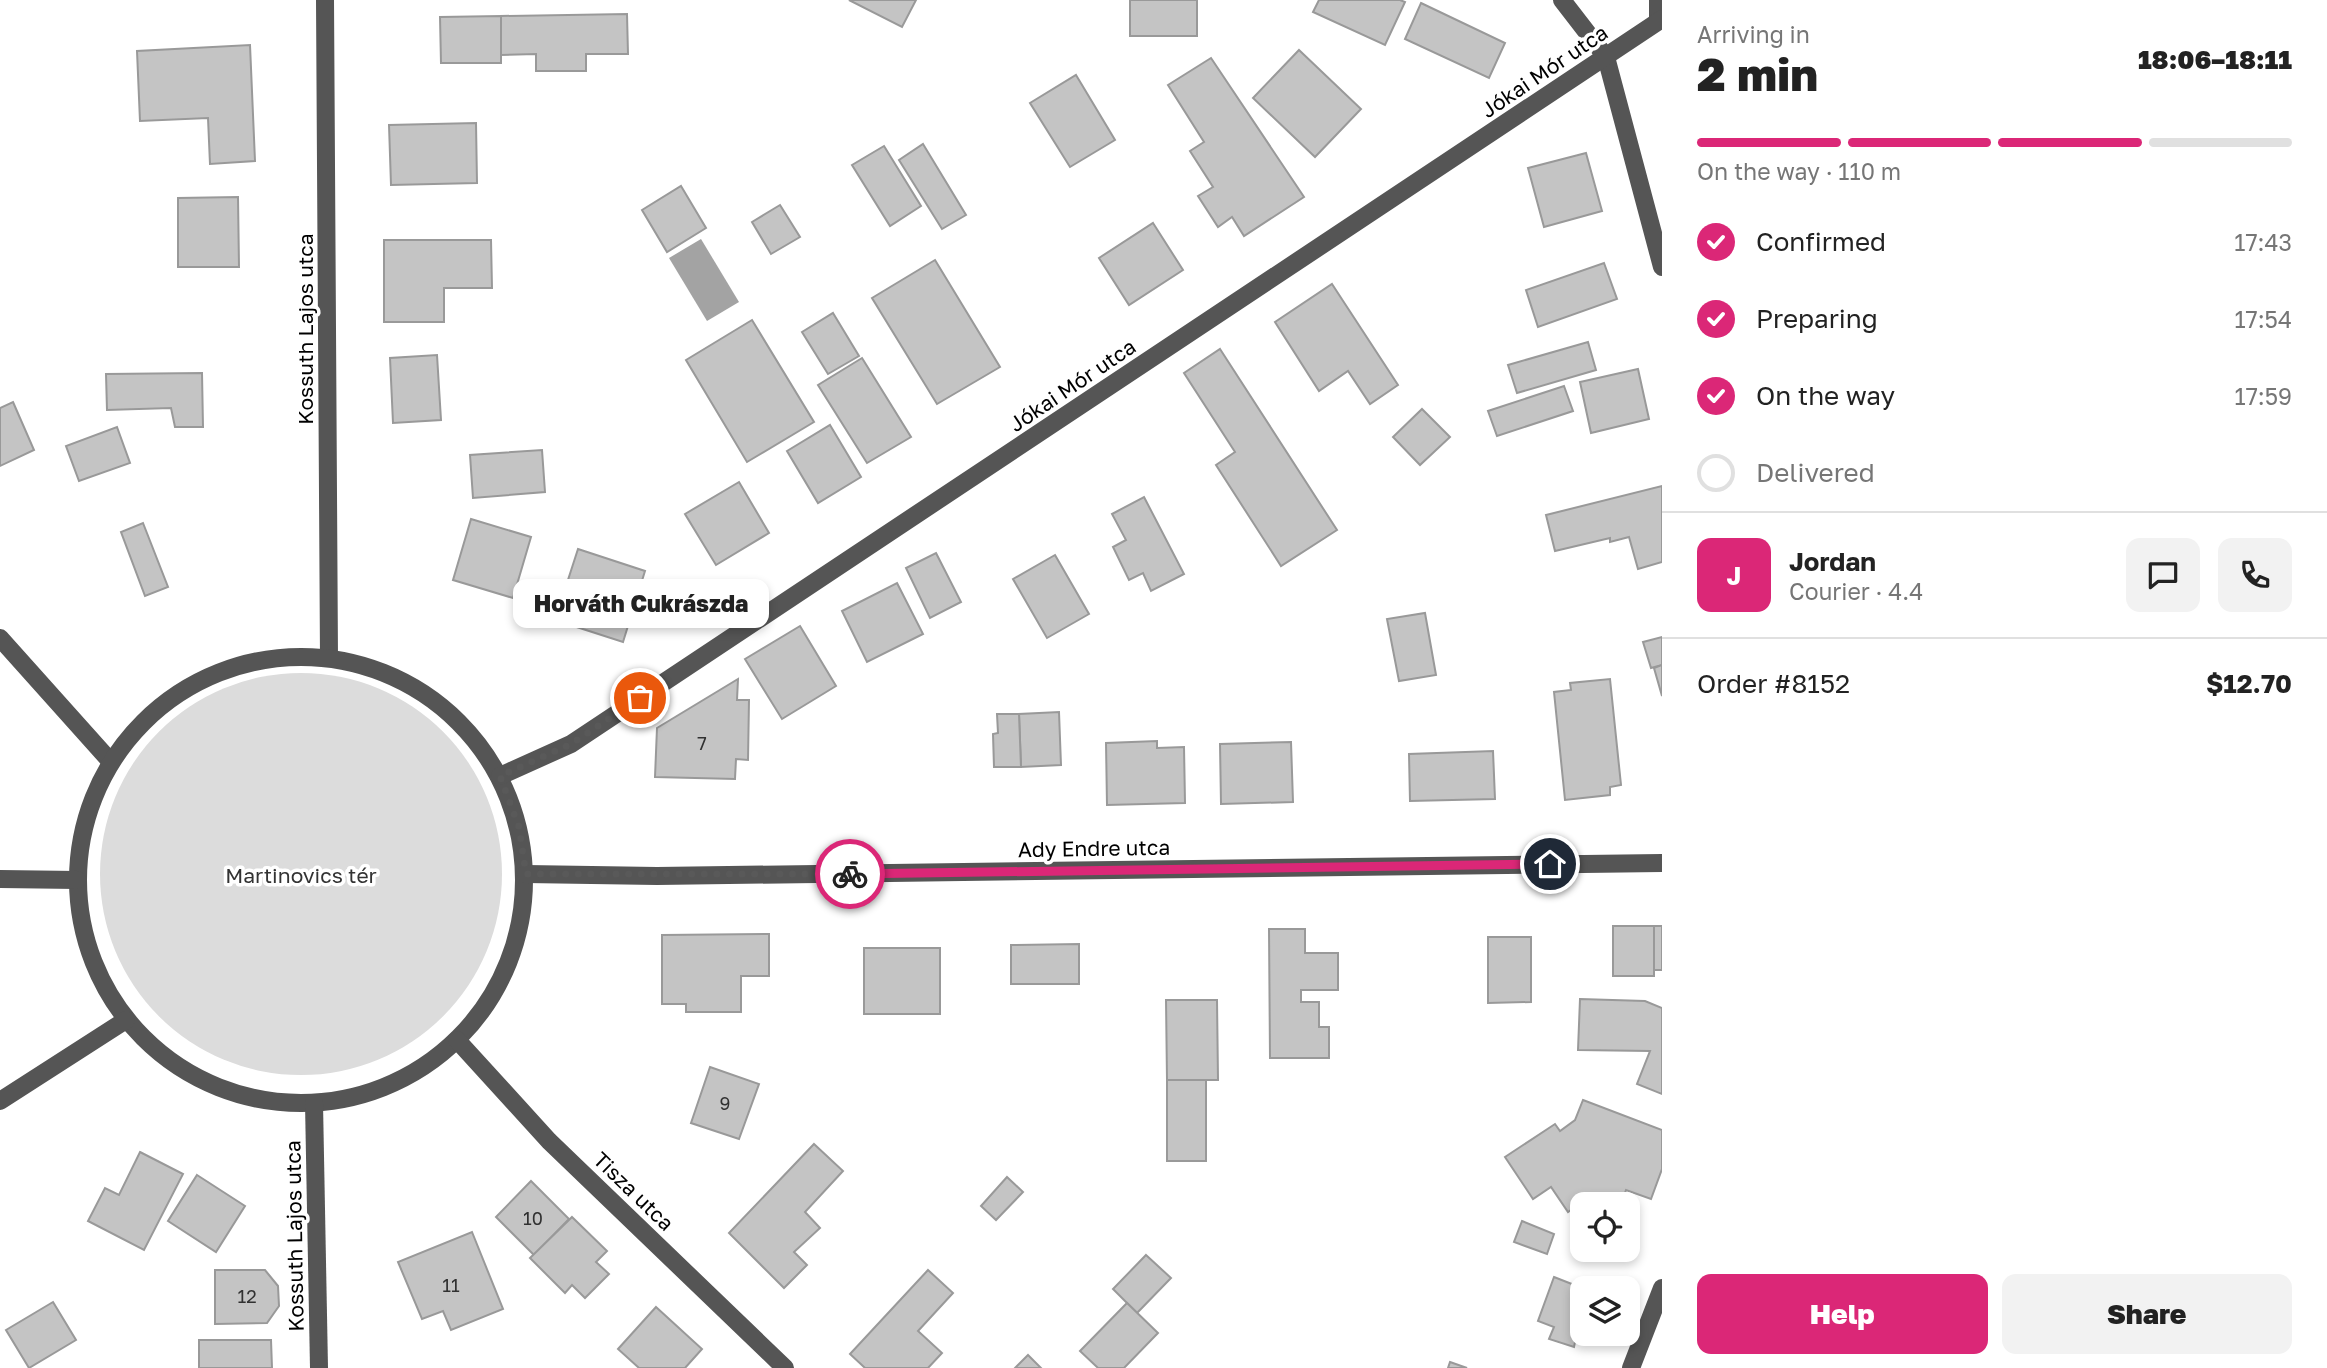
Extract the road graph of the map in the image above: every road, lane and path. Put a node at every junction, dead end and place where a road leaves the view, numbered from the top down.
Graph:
1 (325, 0) edge
2 (1562, 0) edge
3 (1658, 0) edge
4 (1660, 20) edge
5 (1606, 57) junction
6 (1662, 267) edge
7 (0, 638) edge
8 (329, 658) junction
9 (110, 762) junction
10 (500, 776) junction
11 (1662, 863) edge
12 (526, 874) junction
13 (0, 879) edge
14 (77, 880) junction
15 (126, 1020) junction
16 (457, 1040) junction
17 (0, 1101) edge
18 (314, 1103) junction
19 (1662, 1289) edge
20 (319, 1368) edge
21 (785, 1368) edge
22 (1631, 1368) edge

1 - 8 street, Kossuth Lajos utca
2 - 5 street
3 - 4 street
4 - 5 street, Jókai Mór utca
5 - 6 street
5 - 10 street, Jókai Mór utca
7 - 9 street
8 - 9 street
8 - 10 street
9 - 14 street
10 - 12 street
11 - 12 street, Ady Endre utca
12 - 16 street
13 - 14 street
14 - 15 street
15 - 17 street
15 - 18 street
16 - 18 street
16 - 21 street, Tisza utca
18 - 20 street, Kossuth Lajos utca
19 - 22 street

